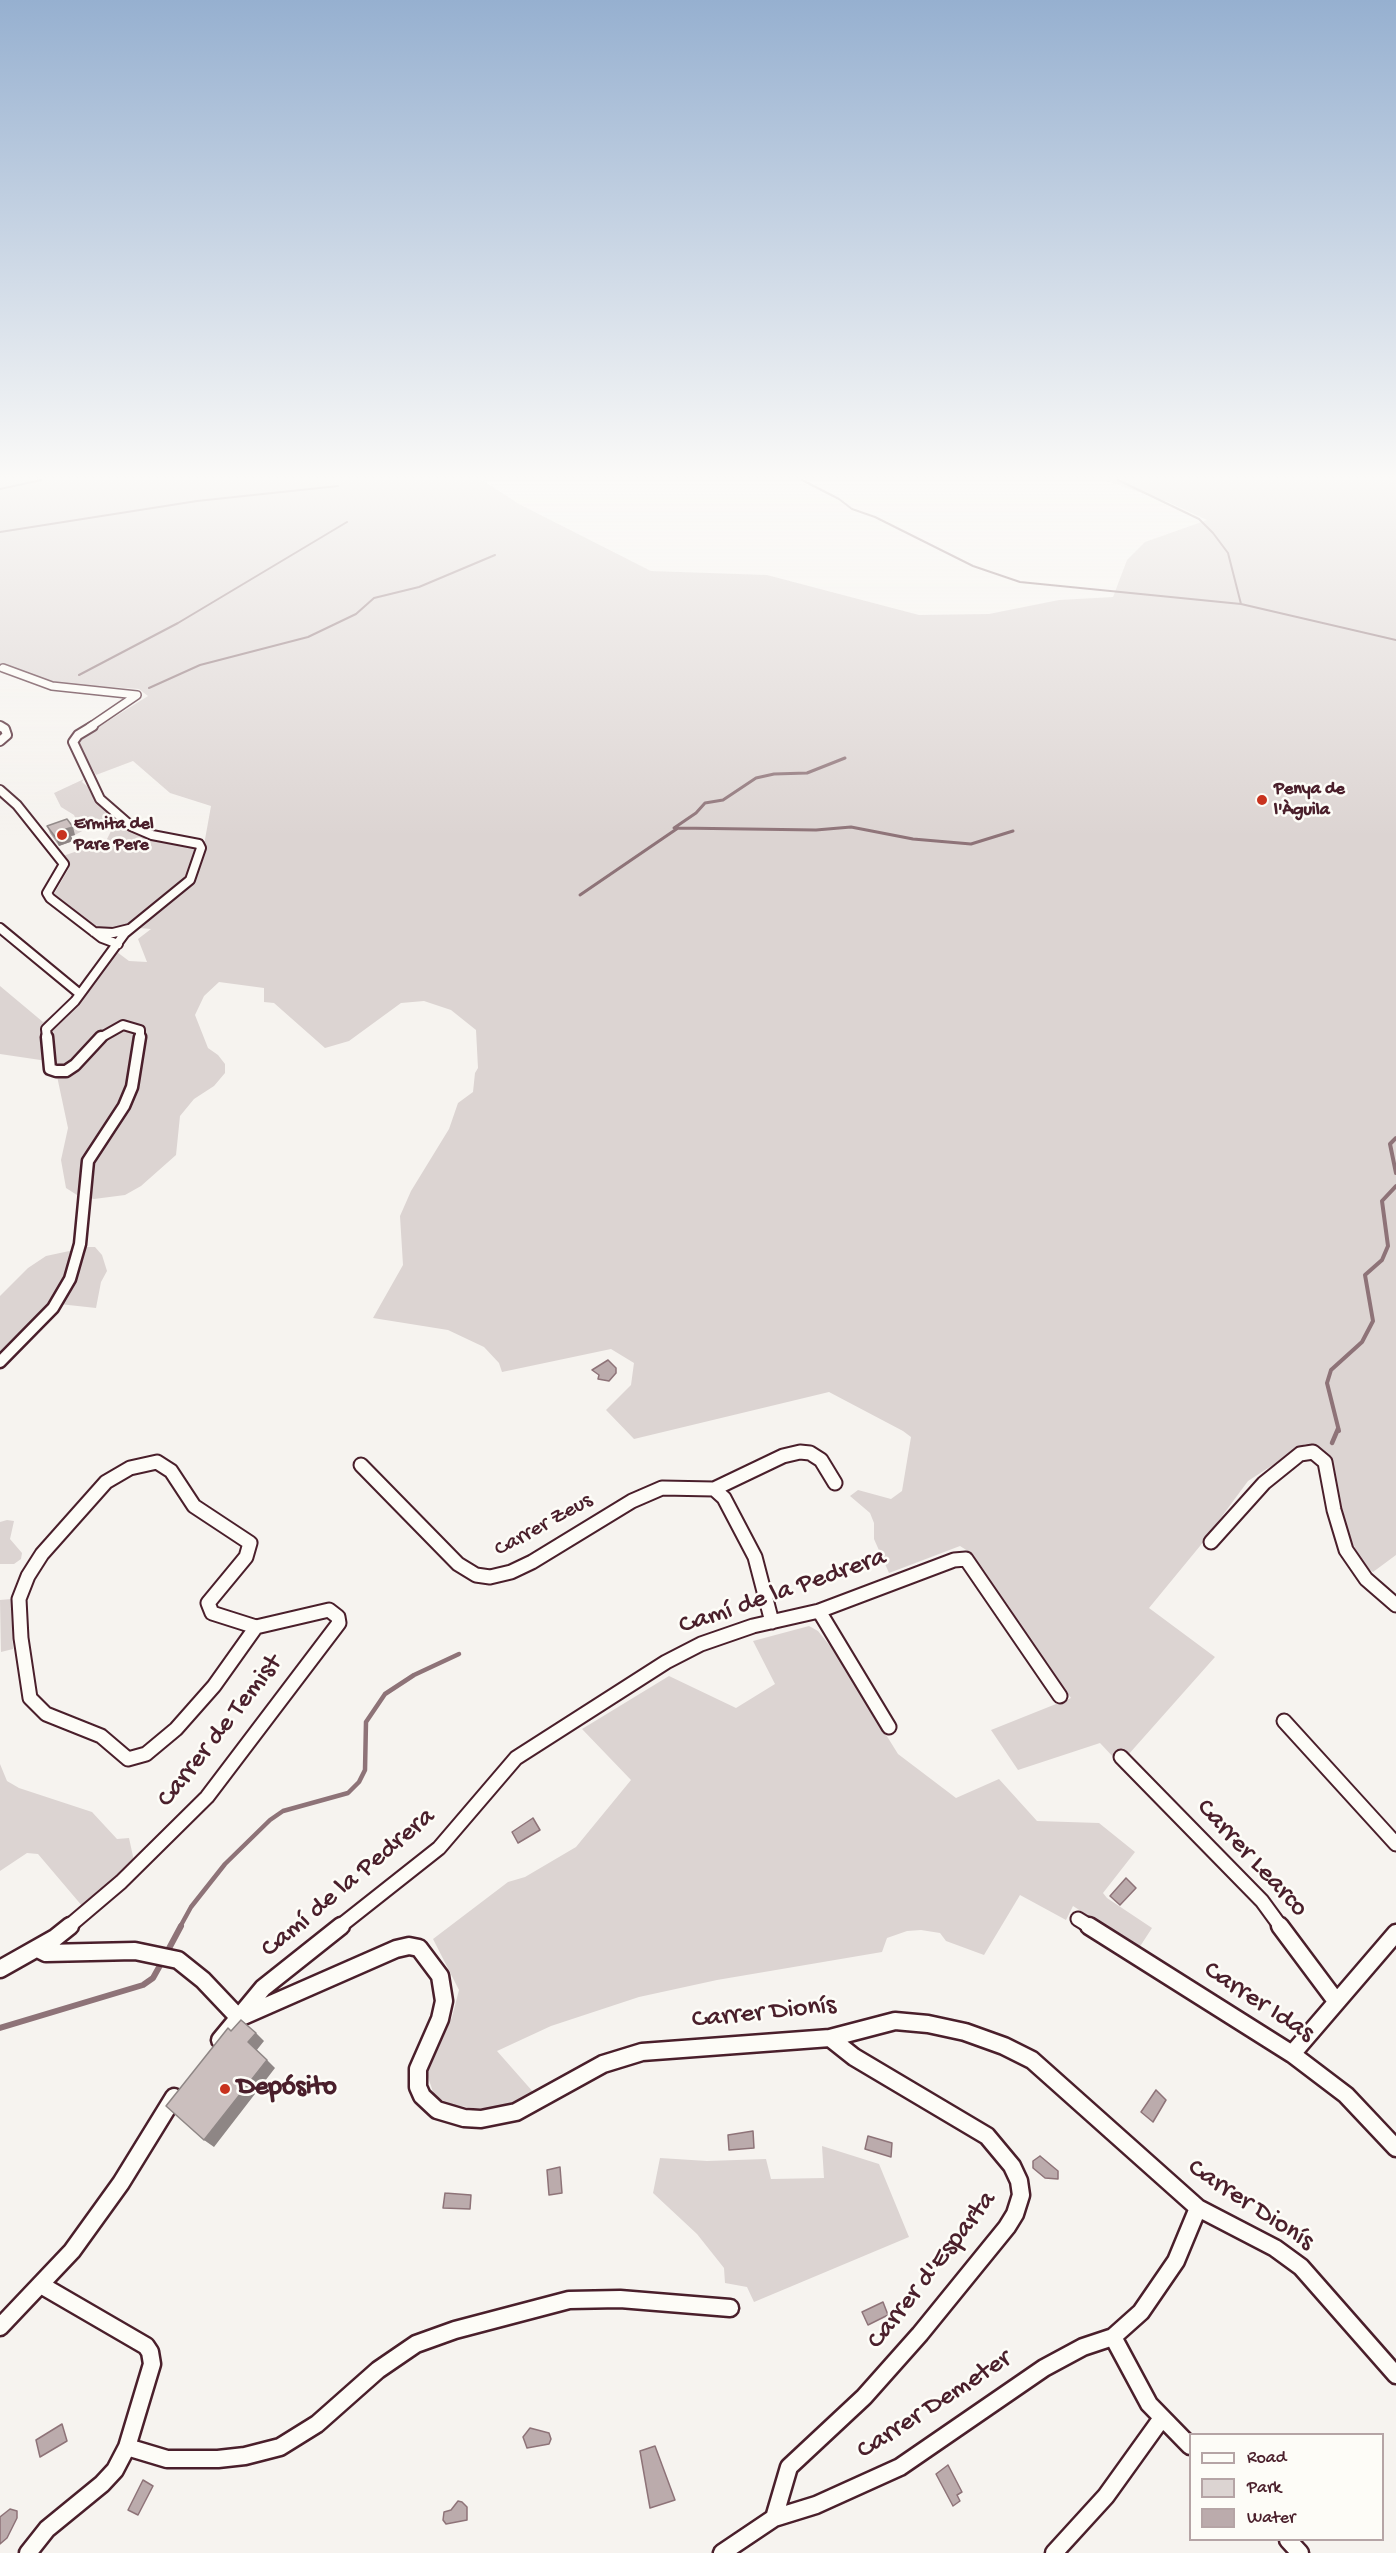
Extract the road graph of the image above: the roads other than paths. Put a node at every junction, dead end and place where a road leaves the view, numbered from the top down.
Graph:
1 (3, 668) dead end
2 (0, 726) edge
3 (0, 741) edge
4 (0, 790) edge
5 (0, 928) edge
6 (129, 929) junction
7 (94, 932) junction
8 (118, 944) junction
9 (80, 994) junction
10 (0, 1362) edge
11 (361, 1465) dead end
12 (835, 1483) dead end
13 (714, 1489) junction
14 (1211, 1542) dead end
15 (1396, 1605) edge
16 (819, 1611) junction
17 (772, 1622) junction
18 (256, 1627) junction
19 (1060, 1695) dead end
20 (1284, 1721) dead end
21 (889, 1727) dead end
22 (1120, 1758) dead end
23 (1396, 1844) edge
24 (1078, 1919) dead end
25 (1396, 1933) edge
26 (38, 1949) junction
27 (0, 1970) edge
28 (1336, 2001) junction
29 (239, 2018) junction
30 (830, 2037) junction
31 (210, 2052) edge
32 (1292, 2054) junction
33 (185, 2083) edge
34 (1396, 2148) edge
35 (1198, 2208) junction
36 (41, 2285) junction
37 (730, 2308) dead end
38 (0, 2327) edge
39 (1113, 2337) junction
40 (1396, 2375) edge
41 (1162, 2418) junction
42 (1189, 2444) edge
43 (127, 2447) junction
44 (774, 2518) junction
45 (1289, 2541) edge
46 (28, 2553) edge
47 (722, 2553) edge
48 (1054, 2553) edge
49 (1300, 2553) edge

1 - 6 street
2 - 3 street
4 - 7 street
5 - 9 street
6 - 7 street
6 - 8 street
7 - 8 street
8 - 9 street
9 - 10 street
11 - 13 street, Carrer Zeus
12 - 13 street, Carrer Zeus
13 - 17 street
14 - 15 street
16 - 17 street, Camí de la Pedrera
16 - 19 street, Camí de la Pedrera
16 - 21 street, Camí de la Pedrera
17 - 29 street, Camí de la Pedrera
18 - 18 street, Carrer de Temist
18 - 26 street, Carrer de Temist
20 - 23 street
22 - 28 street, Carrer Learco
24 - 32 street, Carrer Idas
25 - 28 street
26 - 27 street
26 - 29 street
28 - 32 street
29 - 30 street, Carrer Dionís
29 - 31 street, Camí de la Pedrera
30 - 35 street, Carrer Dionís
30 - 44 street, Carrer d'Esparta
32 - 34 street, Carrer Idas
33 - 36 street
35 - 39 street, Carrer Demeter
35 - 40 street, Carrer Dionís
36 - 38 street
36 - 43 street
37 - 43 street
39 - 41 street
39 - 44 street, Carrer Demeter
41 - 42 street
41 - 48 street
43 - 46 street
44 - 47 street, Carrer Demeter
45 - 49 street

